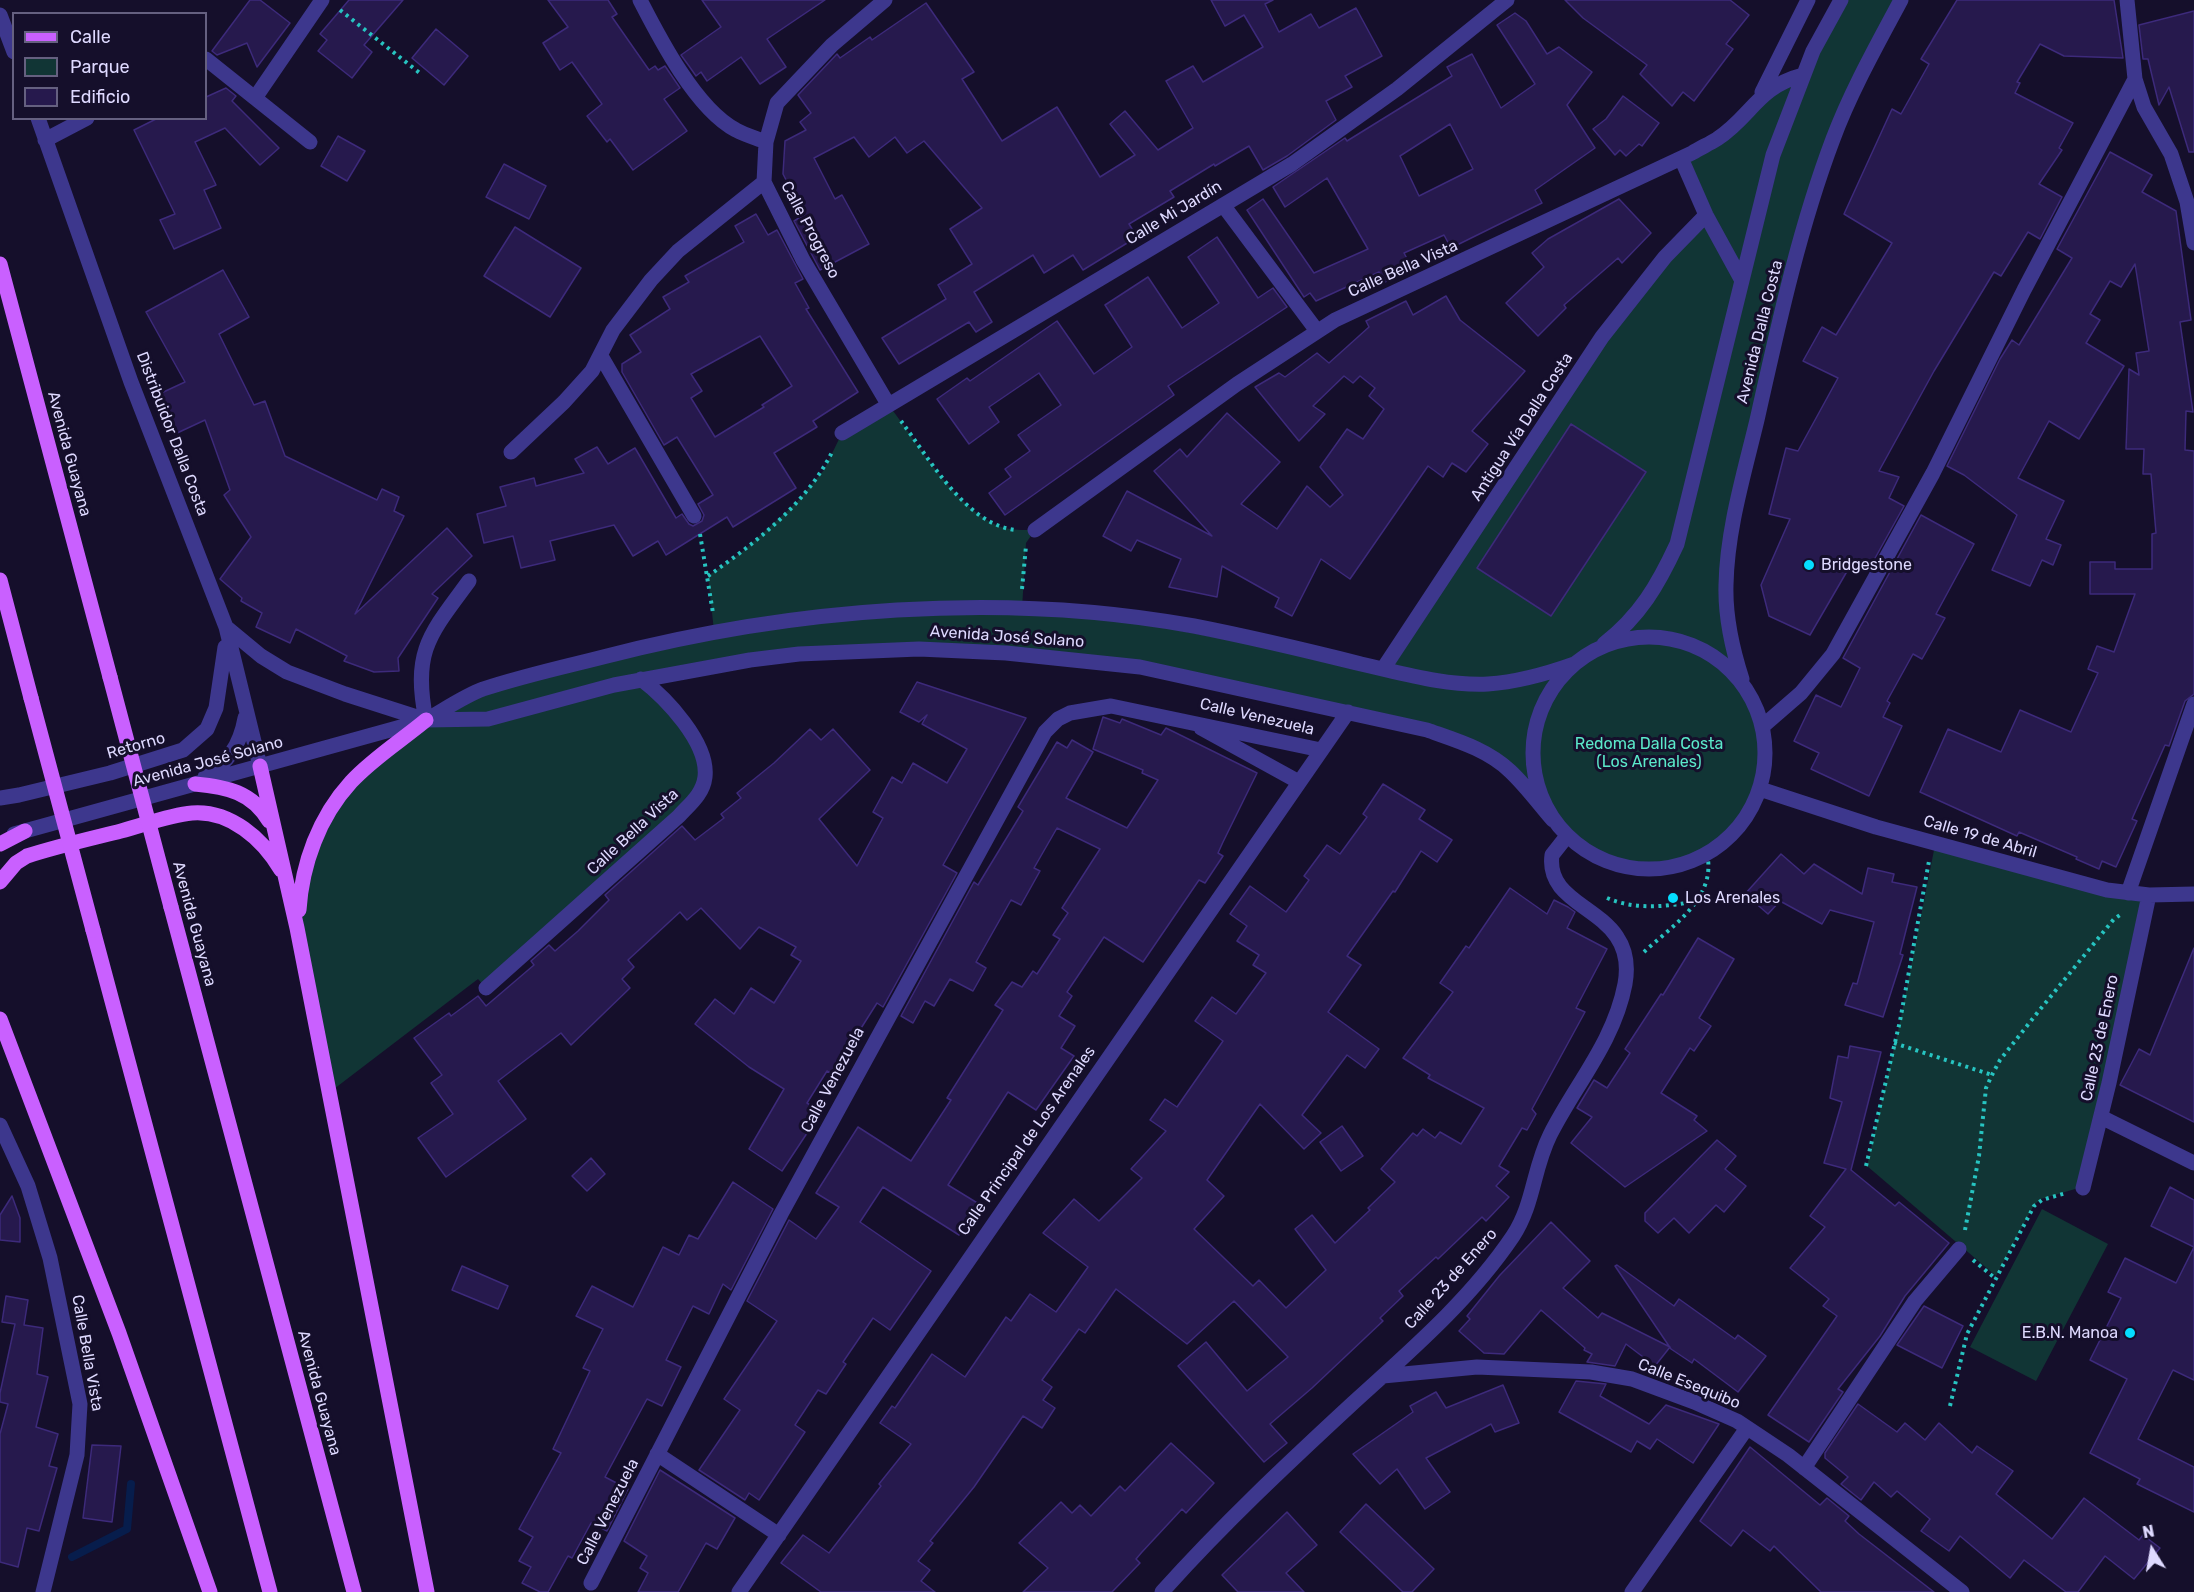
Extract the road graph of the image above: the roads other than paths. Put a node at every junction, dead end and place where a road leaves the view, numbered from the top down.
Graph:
1 (322, 0) edge
2 (640, 0) edge
3 (885, 0) edge
4 (1507, 0) edge
5 (1808, 0) edge
6 (1841, 0) edge
7 (1901, 0) edge
8 (2127, 0) edge
9 (0, 15) edge
10 (12, 47) edge
11 (207, 59) edge
12 (1803, 75) junction
13 (2135, 79) junction
14 (1761, 95) junction
15 (255, 98) junction
16 (39, 120) edge
17 (83, 120) edge
18 (45, 140) junction
19 (310, 142) dead end
20 (766, 142) junction
21 (1681, 158) junction
22 (764, 182) junction
23 (1223, 205) junction
24 (1706, 215) junction
25 (2194, 243) edge
26 (0, 264) edge
27 (1741, 279) junction
28 (1317, 331) junction
29 (601, 356) junction
30 (888, 404) junction
31 (842, 433) road end
32 (511, 452) dead end
33 (694, 516) road end
34 (1035, 530) road end
35 (0, 580) edge
36 (469, 580) dead end
37 (226, 627) junction
38 (1592, 653) junction
39 (1574, 664) junction
40 (1383, 669) junction
41 (641, 679) junction
42 (1745, 687) junction
43 (2194, 704) edge
44 (1348, 712) junction
45 (246, 713) junction
46 (426, 720) junction
47 (1185, 720) junction
48 (1763, 726) junction
49 (1321, 750) junction
50 (260, 766) junction
51 (1299, 782) junction
52 (195, 784) junction
53 (1760, 789) junction
54 (0, 798) edge
55 (1553, 820) junction
56 (0, 830) edge
57 (25, 831) junction
58 (276, 831) junction
59 (1567, 836) junction
60 (0, 838) edge
61 (0, 844) edge
62 (287, 880) junction
63 (0, 882) edge
64 (2128, 893) junction
65 (2194, 894) edge
66 (2149, 895) junction
67 (297, 928) junction
68 (486, 988) dead end
69 (0, 1019) edge
70 (2101, 1117) junction
71 (0, 1125) edge
72 (2194, 1163) edge
73 (2083, 1188) road end
74 (1959, 1249) road end
75 (1383, 1376) junction
76 (1747, 1428) junction
77 (657, 1454) junction
78 (1804, 1468) junction
79 (779, 1535) junction
80 (591, 1583) dead end
81 (43, 1592) edge
82 (210, 1592) edge
83 (270, 1592) edge
84 (354, 1592) edge
85 (427, 1592) edge
86 (739, 1592) edge
87 (1162, 1592) edge
88 (1632, 1592) edge
89 (1962, 1592) edge

1 - 15 street
2 - 20 street
3 - 20 street, Calle Progreso
4 - 23 street, Calle Mi Jardín
5 - 14 street
6 - 12 street, Avenida Dalla Costa
7 - 42 street, Avenida Dalla Costa
8 - 13 street
9 - 10 street
11 - 15 street
12 - 14 street, Calle Bella Vista
12 - 27 street, Avenida Dalla Costa
13 - 25 street
13 - 48 street
14 - 21 street, Calle Bella Vista
15 - 19 street
16 - 18 street, Distribuidor Dalla Costa
17 - 18 street
18 - 37 street, Distribuidor Dalla Costa
20 - 22 street, Calle Progreso
21 - 24 street
21 - 28 street, Calle Bella Vista
22 - 29 street
22 - 30 street, Calle Progreso
23 - 28 street
23 - 30 street, Calle Mi Jardín
24 - 27 street
24 - 40 street, Antigua Vía Dalla Costa
26 - 84 main road, Avenida Guayana, bridge
27 - 38 street, Avenida Dalla Costa
28 - 34 street, Calle Bella Vista
29 - 32 street
29 - 33 street
30 - 31 street, Calle Mi Jardín
35 - 83 main road, bridge
36 - 46 street
37 - 45 street, Distribuidor Dalla Costa
37 - 46 street
37 - 54 street, Retorno
38 - 39 street
38 - 42 street
39 - 40 street, Avenida José Solano
39 - 55 street
40 - 46 street, Avenida José Solano
41 - 44 street, Avenida José Solano
41 - 46 street, Avenida José Solano
41 - 68 street, Calle Bella Vista
42 - 48 street, Avenida José Solano
43 - 64 street
44 - 49 street, Calle Principal de Los Arenales
44 - 55 street, Avenida José Solano
45 - 50 street, Distribuidor Dalla Costa
45 - 52 street
46 - 50 street, Avenida José Solano
46 - 67 main road
47 - 49 street, Calle Venezuela
47 - 51 street, Calle Venezuela
47 - 77 street, Calle Venezuela
48 - 53 street, Avenida José Solano
49 - 51 street, Calle Principal de Los Arenales
50 - 52 street, Avenida José Solano
50 - 58 main road
51 - 79 street, Calle Principal de Los Arenales
52 - 57 street, Avenida José Solano
52 - 58 main road
53 - 59 street, Avenida José Solano
53 - 64 street, Calle 19 de Abril
55 - 59 street, Avenida José Solano
56 - 57 street
57 - 60 street, Avenida José Solano
57 - 61 main road
58 - 62 main road
59 - 75 street, Calle 23 de Enero
62 - 63 main road
62 - 67 main road
64 - 66 street, Calle 19 de Abril
65 - 66 street, Calle 19 de Abril
66 - 70 street, Calle 23 de Enero
67 - 85 main road
69 - 82 main road
70 - 72 street
70 - 73 street, Calle 23 de Enero
71 - 81 street, Calle Bella Vista
74 - 78 street
75 - 76 street, Calle Esequibo
75 - 87 street, Calle 23 de Enero
76 - 78 street, Calle Esequibo
76 - 88 street
77 - 79 street
77 - 80 street, Calle Venezuela
78 - 89 street, Calle Esequibo
79 - 86 street, Calle Principal de Los Arenales

